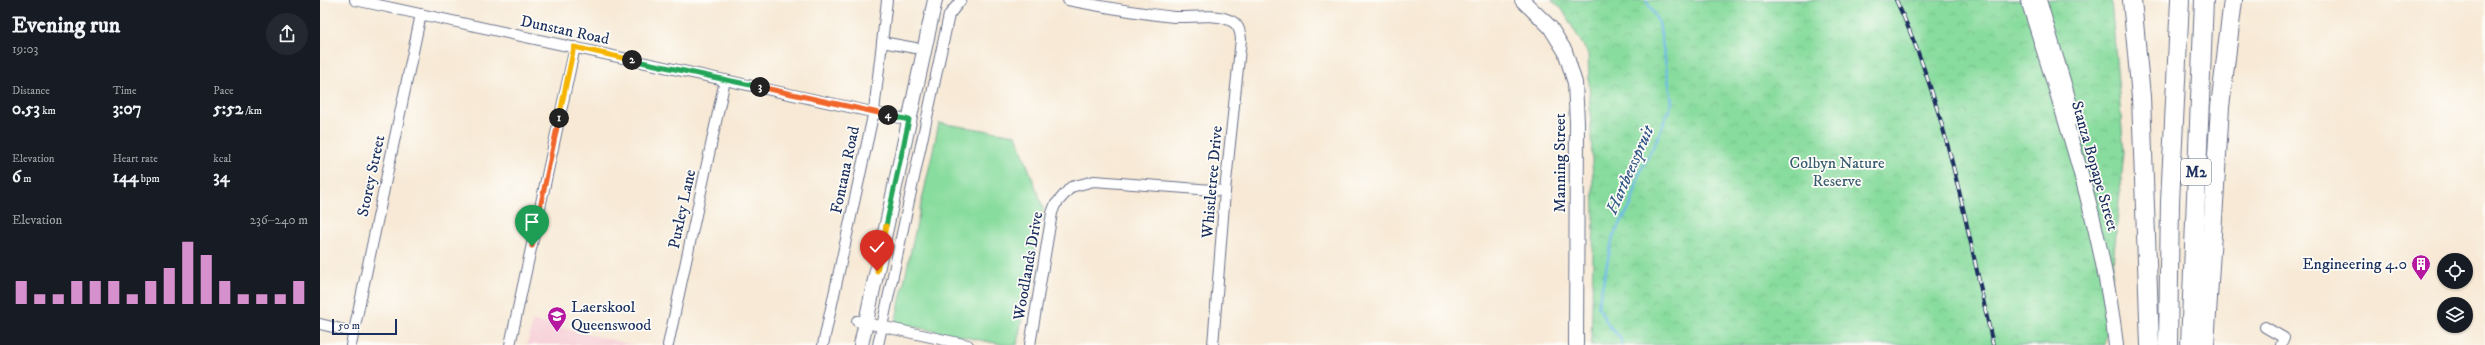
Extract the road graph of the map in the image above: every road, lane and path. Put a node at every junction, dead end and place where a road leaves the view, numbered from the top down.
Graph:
1 (355, 0) edge
2 (887, 0) edge
3 (925, 0) edge
4 (935, 0) edge
5 (961, 0) edge
6 (1068, 0) edge
7 (1522, 0) edge
8 (2028, 0) edge
9 (2039, 0) edge
10 (2132, 0) edge
11 (2141, 0) edge
12 (2180, 0) edge
13 (2204, 0) edge
14 (2226, 0) edge
15 (2233, 0) edge
16 (421, 14) junction
17 (882, 42) junction
18 (574, 47) junction
19 (915, 48) junction
20 (725, 80) junction
21 (2141, 97) junction
22 (2220, 106) junction
23 (874, 111) junction
24 (904, 119) junction
25 (1225, 191) junction
26 (861, 322) junction
27 (320, 324) edge
28 (882, 326) junction
29 (2265, 327) dead end
30 (353, 332) junction
31 (351, 345) edge
32 (510, 345) edge
33 (668, 345) edge
34 (823, 345) edge
35 (852, 345) edge
36 (861, 345) edge
37 (878, 345) edge
38 (968, 345) edge
39 (1030, 345) edge
40 (1213, 345) edge
41 (1576, 345) edge
42 (2116, 345) edge
43 (2123, 345) edge
44 (2150, 345) edge
45 (2168, 345) edge
46 (2190, 345) edge
47 (2205, 345) edge
48 (2281, 345) edge

1 - 16 street, Dunstan Road
2 - 17 street, Fontana Road
3 - 19 main road
4 - 24 main road
5 - 28 street
6 - 25 street, Whistletree Drive
7 - 41 main road, Manning Street
8 - 42 main road, Stanza Bopape Street
9 - 43 main road, Stanza Bopape Street
10 - 21 highway
11 - 21 highway
12 - 45 highway, M2
13 - 46 highway, M2
14 - 22 highway
15 - 22 highway
16 - 18 street, Dunstan Road
16 - 30 street, Storey Street
17 - 19 street
17 - 23 street, Fontana Road
18 - 20 street, Dunstan Road
18 - 32 street
19 - 24 main road
20 - 23 street, Dunstan Road
20 - 33 street, Puxley Lane
21 - 44 highway
22 - 47 highway
23 - 24 street, Dunstan Road
23 - 34 street, Fontana Road
24 - 26 main road
25 - 39 street, Woodlands Drive
25 - 40 street, Whistletree Drive
26 - 28 street
26 - 35 main road
26 - 36 main road
27 - 30 street
28 - 37 street
28 - 38 street
29 - 48 street
30 - 31 street, Storey Street

